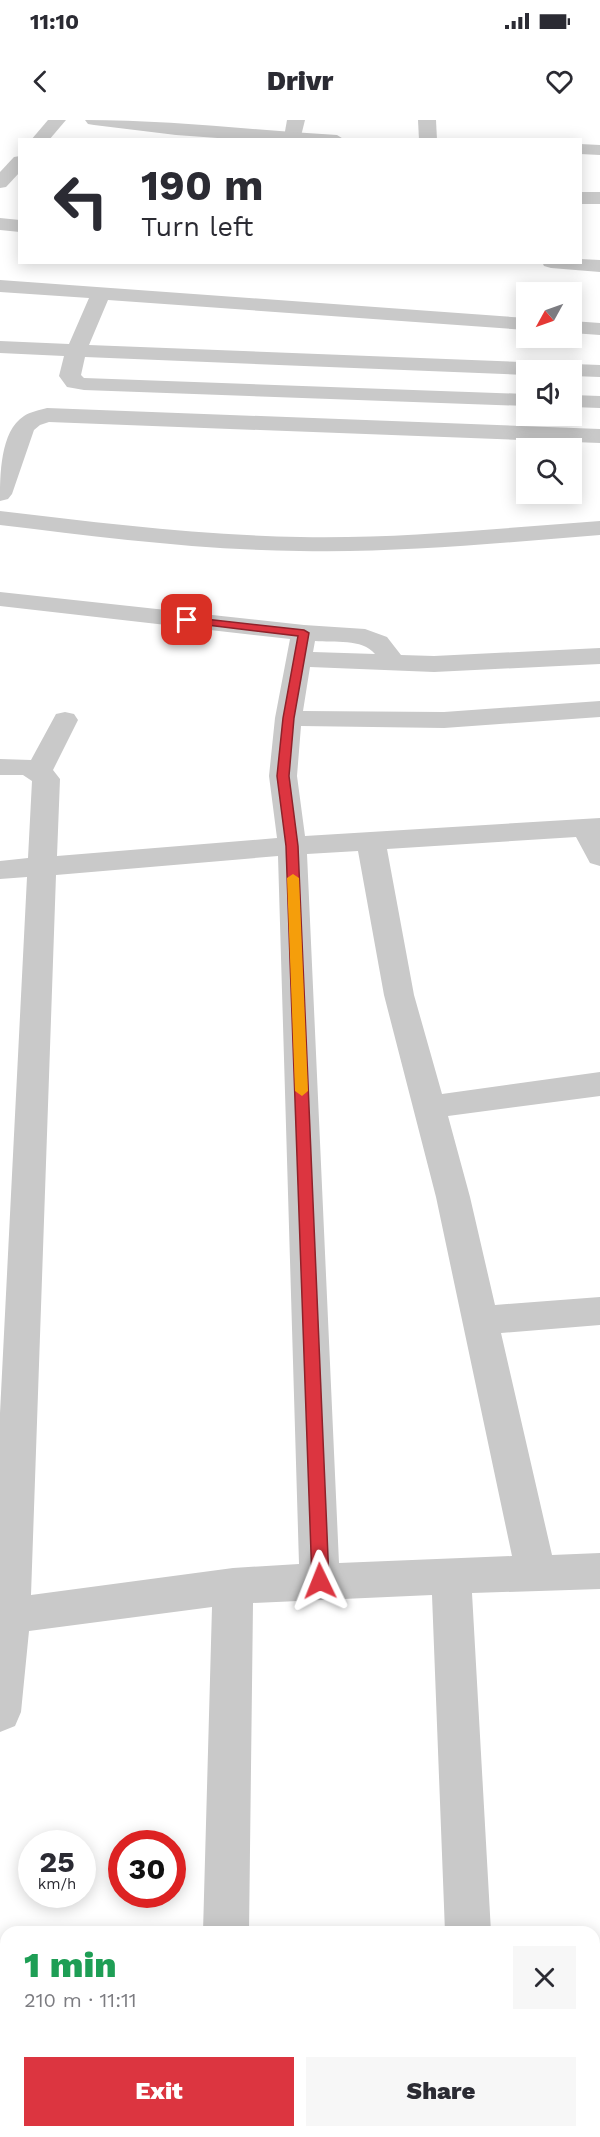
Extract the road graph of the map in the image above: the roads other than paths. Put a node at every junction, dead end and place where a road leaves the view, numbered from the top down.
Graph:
1 (57, 120) edge
2 (94, 120) edge
3 (427, 120) edge
4 (177, 125) edge
5 (295, 129) edge
6 (41, 138) edge
7 (329, 138) edge
8 (428, 138) edge
9 (582, 149) edge
10 (600, 150) edge
11 (18, 163) edge
12 (0, 183) edge
13 (582, 198) edge
14 (600, 198) edge
15 (0, 225) edge
16 (18, 226) edge
17 (576, 264) edge
18 (600, 266) edge
19 (0, 286) edge
20 (101, 293) junction
21 (516, 323) edge
22 (582, 328) edge
23 (600, 329) edge
24 (0, 347) edge
25 (76, 351) junction
26 (600, 371) edge
27 (56, 393) junction
28 (516, 400) edge
29 (582, 401) edge
30 (600, 402) edge
31 (600, 436) edge
32 (0, 494) edge
33 (0, 518) edge
34 (600, 528) edge
35 (0, 599) edge
36 (301, 646) junction
37 (600, 656) edge
38 (600, 709) edge
39 (288, 718) junction
40 (65, 720) dead end
41 (0, 767) edge
42 (39, 770) junction
43 (593, 828) edge
44 (371, 842) junction
45 (292, 846) junction
46 (600, 857) edge
47 (44, 868) junction
48 (0, 870) edge
49 (600, 1084) edge
50 (429, 1107) junction
51 (600, 1311) edge
52 (480, 1320) junction
53 (600, 1571) edge
54 (536, 1573) junction
55 (451, 1575) junction
56 (320, 1581) junction
57 (233, 1586) junction
58 (5, 1616) edge
59 (0, 1712) edge
60 (226, 1926) edge
61 (468, 1926) edge

1 - 6 street
2 - 4 street
3 - 8 street
4 - 5 street
5 - 7 street
9 - 10 street
11 - 12 street
13 - 14 street
15 - 16 street
17 - 18 street
19 - 20 street
20 - 21 street
20 - 25 street
22 - 23 street
24 - 25 street
25 - 26 street
25 - 27 street
27 - 28 street
27 - 31 street
27 - 32 street
29 - 30 street
33 - 34 street
35 - 36 street
36 - 37 street
36 - 39 street
38 - 39 street
39 - 45 street
40 - 42 street
41 - 42 street
42 - 47 street
43 - 44 street
43 - 46 street
44 - 45 street
44 - 50 street
45 - 47 street
45 - 56 street
47 - 48 street
47 - 58 street
49 - 50 street
50 - 52 street
51 - 52 street
52 - 54 street
53 - 54 street
54 - 55 street
55 - 56 street
55 - 61 street
56 - 57 street
57 - 58 street
57 - 60 street
58 - 59 street

